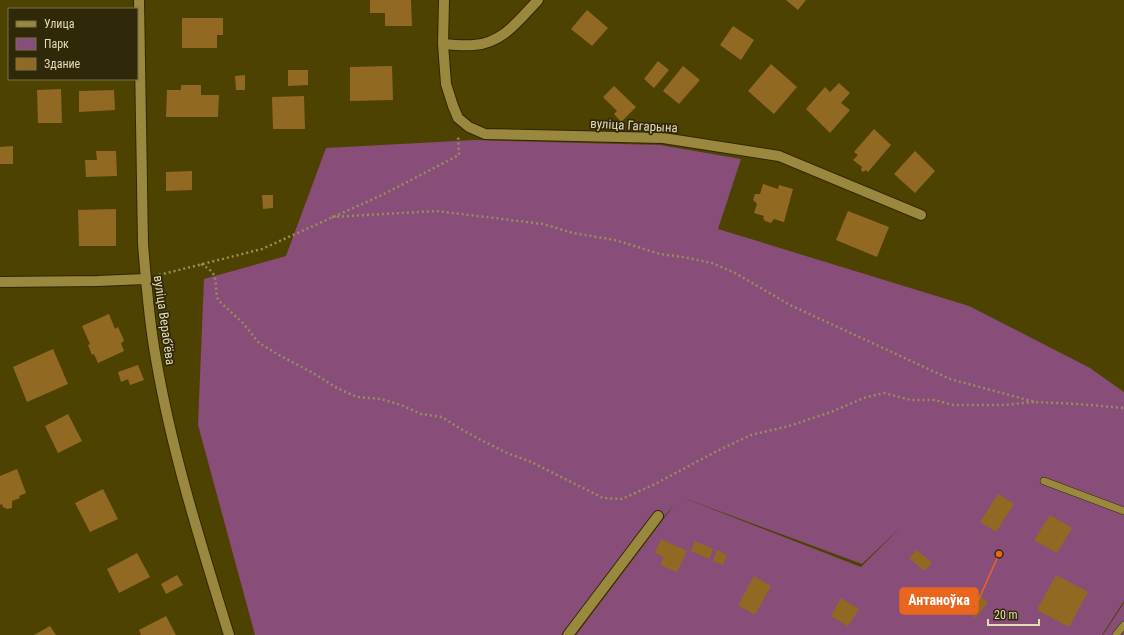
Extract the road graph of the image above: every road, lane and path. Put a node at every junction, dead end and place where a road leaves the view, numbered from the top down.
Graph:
1 (139, 0) edge
2 (444, 0) edge
3 (538, 0) edge
4 (443, 44) junction
5 (458, 118) junction
6 (921, 215) dead end
7 (332, 217) junction
8 (201, 264) junction
9 (145, 279) junction
10 (0, 282) edge
11 (1035, 402) junction
12 (1124, 408) edge
13 (1044, 481) dead end
14 (1124, 511) edge
15 (658, 516) dead end
16 (1124, 625) edge
17 (229, 635) edge
18 (568, 635) edge
19 (1116, 635) edge

1 - 9 street, вуліца Верабʼёва
2 - 4 street
3 - 4 street
4 - 5 street
5 - 6 street, вуліца Гагарына
5 - 7 path
7 - 8 path
7 - 11 path
8 - 9 path
8 - 11 path
9 - 10 street
9 - 17 street, вуліца Верабʼёва
11 - 12 path
13 - 14 lane
15 - 18 street
16 - 19 lane

